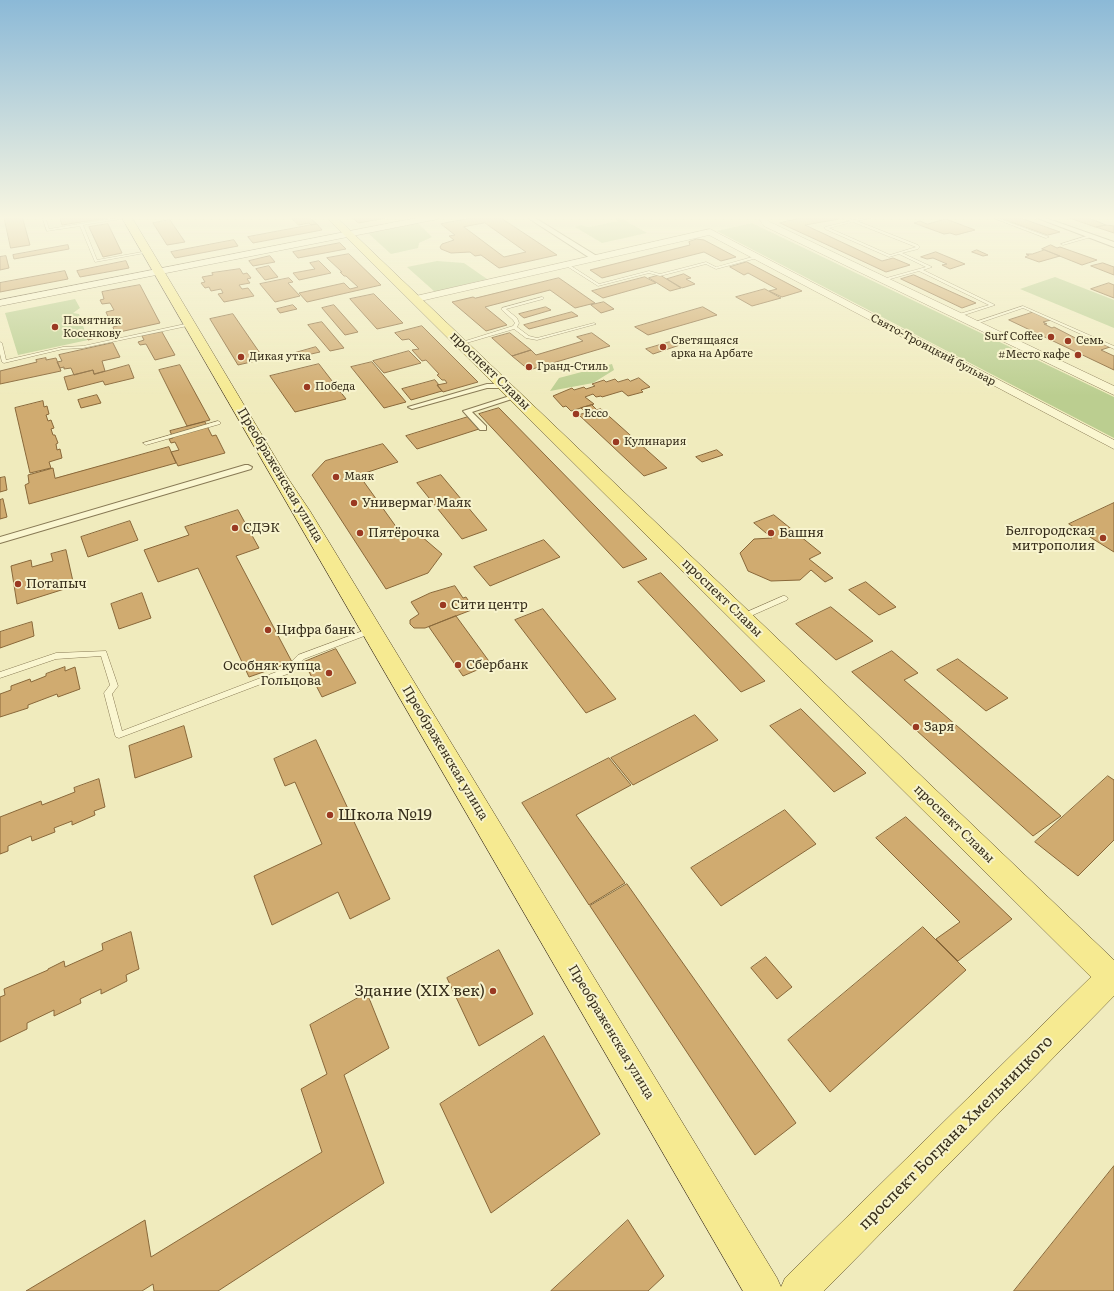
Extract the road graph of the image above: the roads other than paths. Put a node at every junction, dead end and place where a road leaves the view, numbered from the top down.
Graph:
1 (137, 276) edge
2 (162, 276) edge
3 (393, 276) edge
4 (517, 276) edge
5 (584, 276) edge
6 (632, 276) edge
7 (793, 276) edge
8 (877, 276) edge
9 (897, 276) edge
10 (932, 276) edge
11 (884, 280) junction
12 (542, 298) dead end
13 (416, 299) junction
14 (0, 303) edge
15 (958, 316) junction
16 (974, 323) junction
17 (190, 324) junction
18 (594, 324) dead end
19 (515, 327) junction
20 (461, 343) junction
21 (0, 344) edge
22 (1114, 348) edge
23 (2, 362) edge
24 (510, 391) junction
25 (1114, 391) edge
26 (412, 407) dead end
27 (218, 423) dead end
28 (484, 428) dead end
29 (146, 442) dead end
30 (1114, 445) edge
31 (248, 467) dead end
32 (0, 540) edge
33 (785, 598) dead end
34 (742, 617) junction
35 (372, 630) junction
36 (0, 675) edge
37 (1113, 977) edge
38 (764, 1291) edge
39 (798, 1291) edge

1 - 14 main road
2 - 17 main road, Преображенская улица
3 - 13 main road, проспект Славы
4 - 13 street
5 - 6 lane
7 - 30 street, Свято-Троицкий бульвар
8 - 11 street
9 - 11 lane
10 - 15 lane
11 - 15 street
12 - 19 lane
13 - 20 main road, проспект Славы
15 - 16 street
16 - 22 lane
16 - 25 street
17 - 23 lane
17 - 35 main road, Преображенская улица
18 - 19 lane
19 - 20 lane
20 - 24 main road, проспект Славы
21 - 23 lane
24 - 26 street
24 - 28 street
24 - 34 main road, проспект Славы
27 - 29 lane
31 - 32 street
33 - 34 lane
34 - 37 main road, проспект Славы
35 - 36 lane
35 - 38 main road, Преображенская улица
37 - 39 main road, проспект Богдана Хмельницкого

